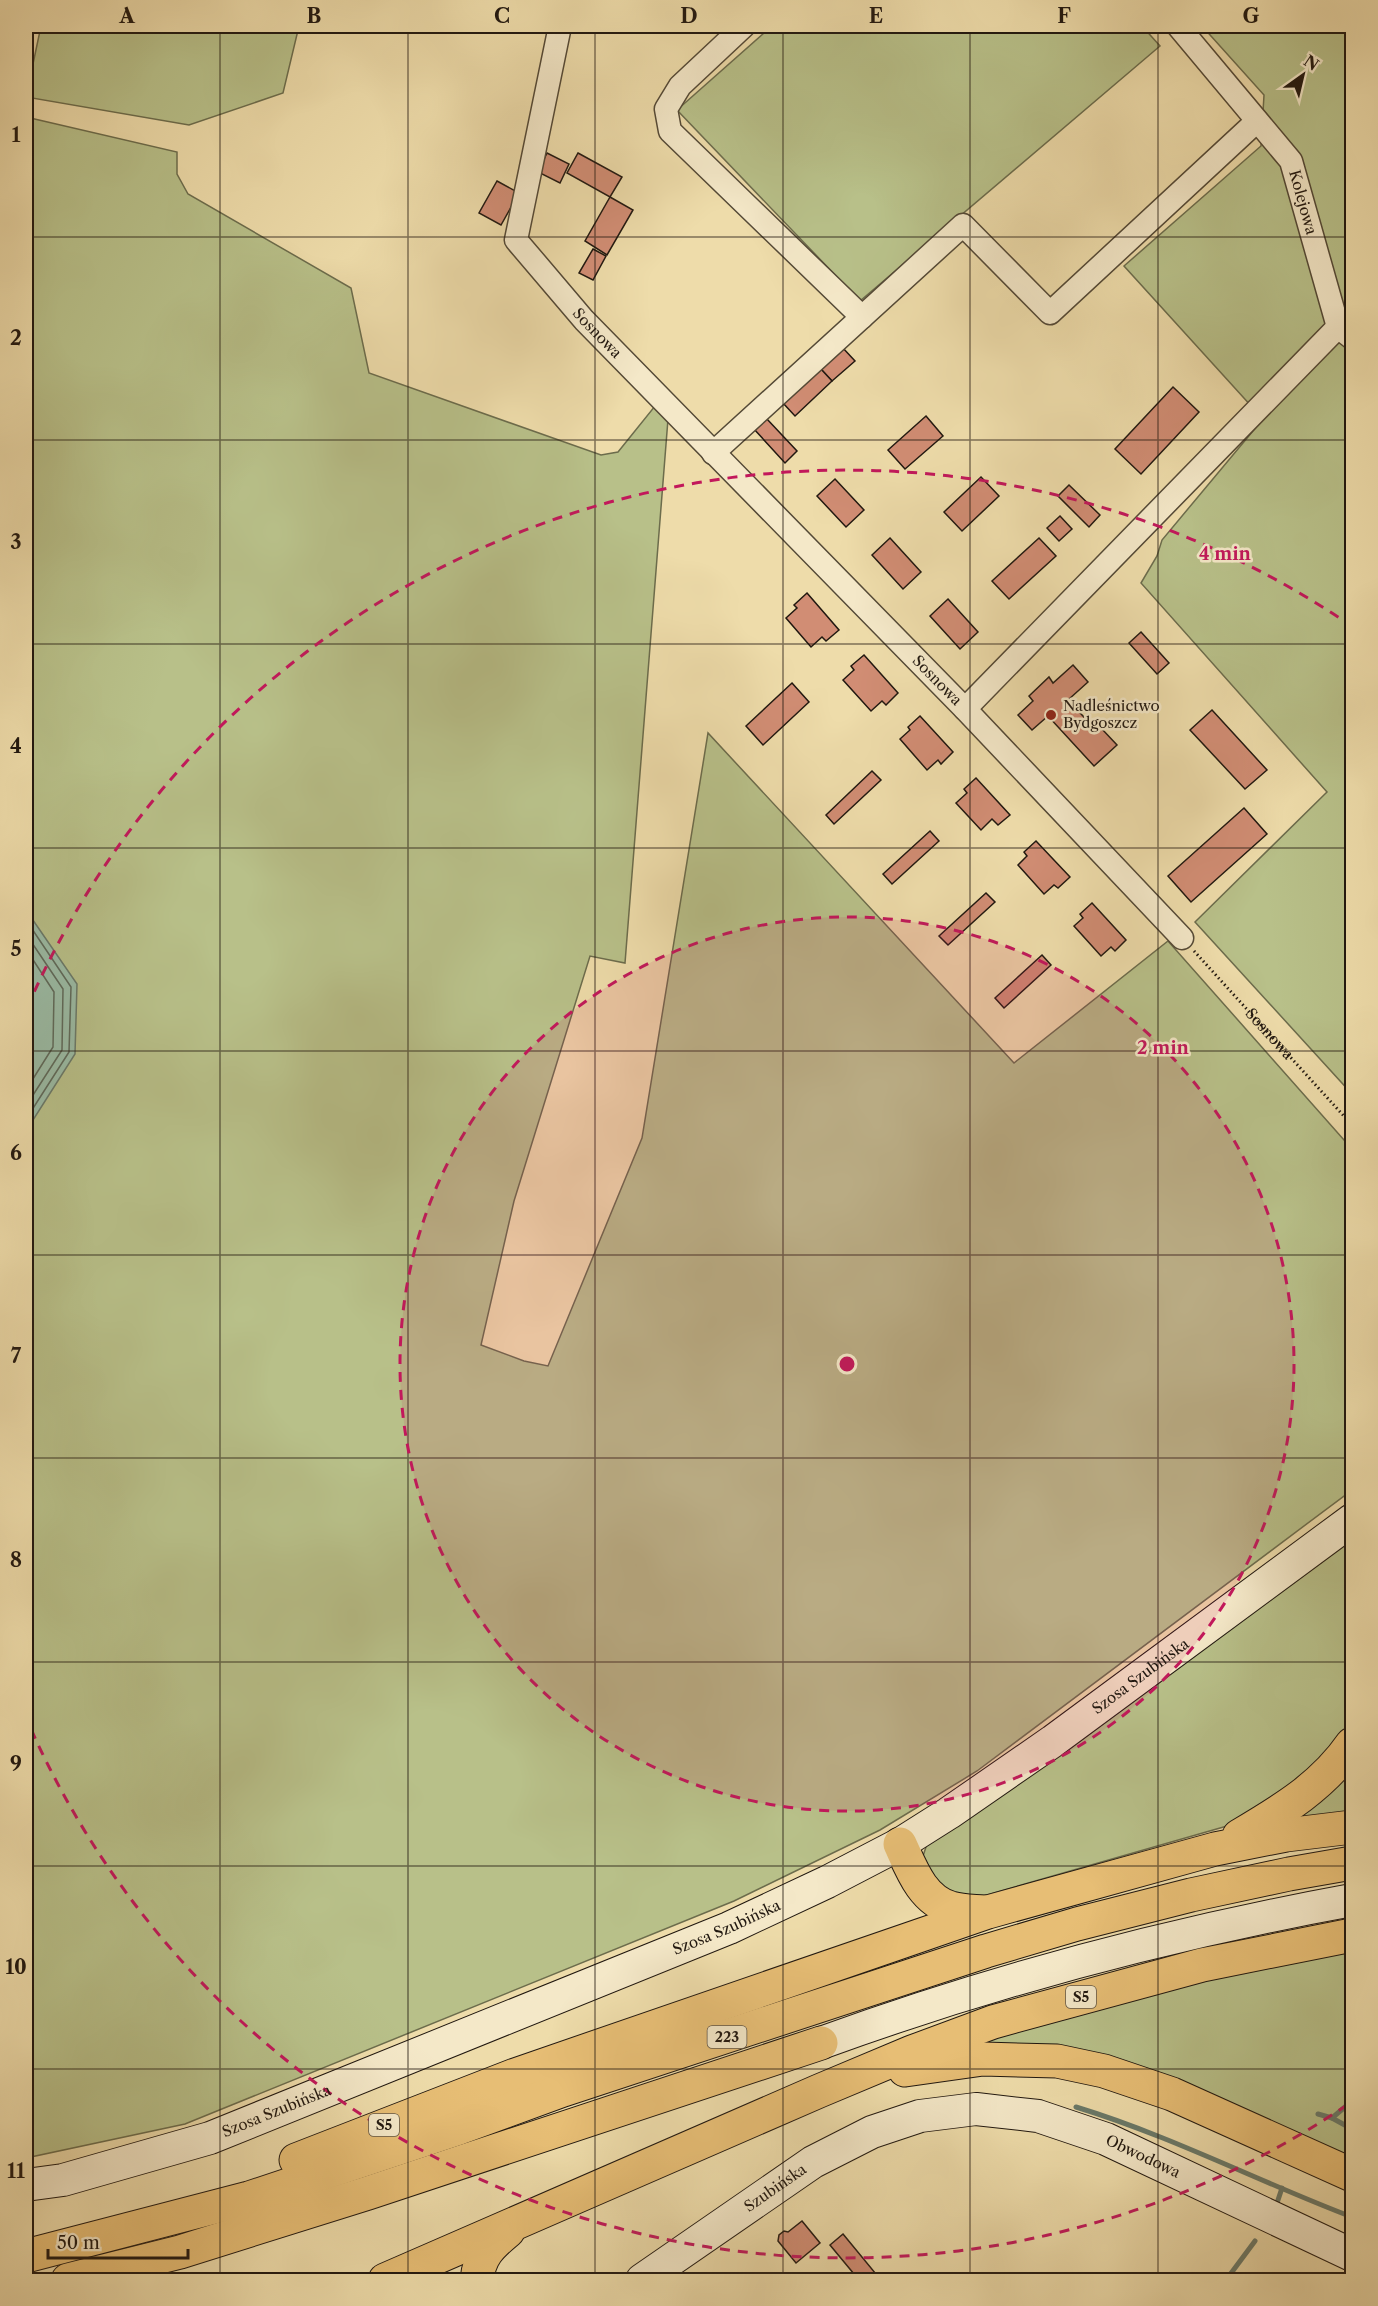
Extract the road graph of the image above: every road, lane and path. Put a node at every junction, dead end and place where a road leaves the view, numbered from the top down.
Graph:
1 (560, 26) edge
2 (744, 26) edge
3 (1178, 26) edge
4 (1257, 121) junction
5 (862, 317) junction
6 (1345, 332) edge
7 (713, 453) junction
8 (965, 709) junction
9 (1182, 938) joint
10 (1353, 1125) edge
11 (1353, 1520) edge
12 (1353, 1744) edge
13 (1353, 1827) edge
14 (900, 1844) junction
15 (1215, 1849) junction
16 (1353, 1863) edge
17 (1353, 1900) edge
18 (988, 1912) junction
19 (1353, 1935) edge
20 (821, 2043) joint
21 (819, 2091) junction
22 (920, 2116) joint
23 (1353, 2175) edge
24 (26, 2185) edge
25 (518, 2222) junction
26 (108, 2236) junction
27 (1353, 2255) edge
28 (26, 2256) edge
29 (391, 2278) edge
30 (68, 2280) edge
31 (441, 2280) edge
32 (477, 2280) edge
33 (642, 2280) edge

1 - 7 street, Sosnowa
2 - 5 street
3 - 4 street, Kolejowa
4 - 5 street
4 - 6 street, Kolejowa
5 - 7 street
6 - 8 street
7 - 8 street, Sosnowa
8 - 9 street, Sosnowa
9 - 10 path, Sosnowa
11 - 14 street, Szosa Szubińska
12 - 15 highway, S5
13 - 15 highway
14 - 18 highway
14 - 24 street, Szosa Szubińska
15 - 18 highway, S5
16 - 26 highway, 223
17 - 20 street, 223
18 - 26 highway, S5
19 - 21 highway, S5
20 - 30 highway, 223
21 - 23 highway
21 - 25 highway, S5
22 - 27 street, Obwodowa
22 - 33 street, Szubińska
25 - 29 highway, S5
25 - 32 highway
26 - 28 highway, S5
29 - 31 highway

